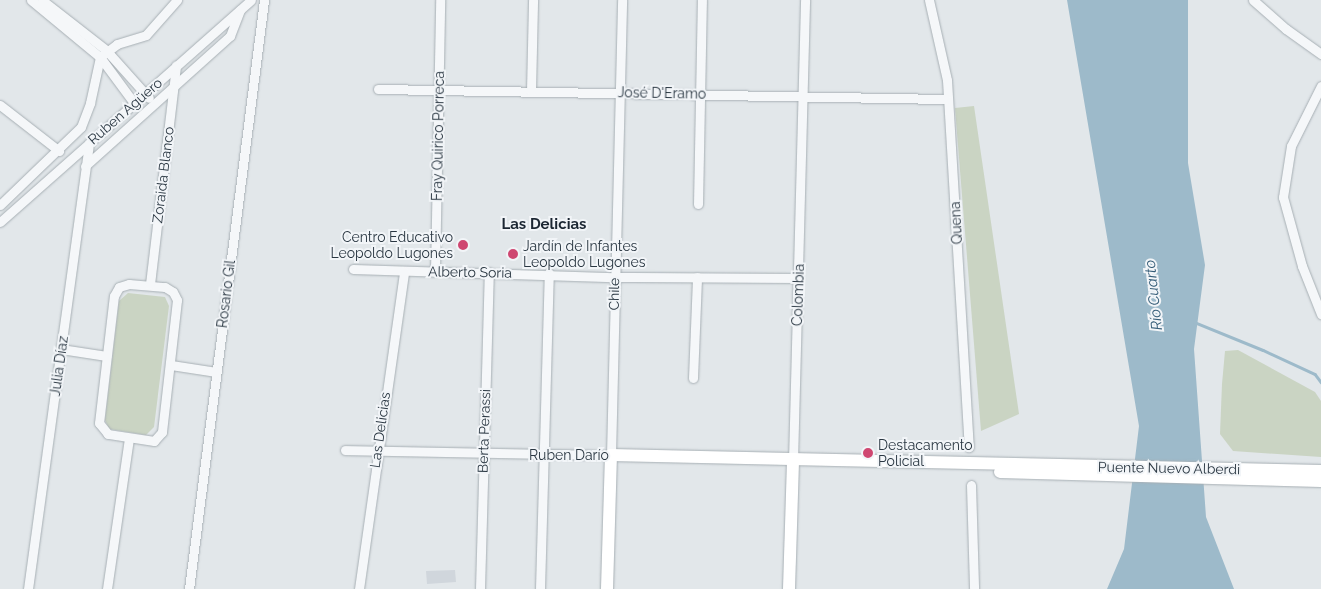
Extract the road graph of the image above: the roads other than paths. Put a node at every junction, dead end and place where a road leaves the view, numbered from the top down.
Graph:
1 (177, 0) edge
2 (251, 0) edge
3 (264, 0) edge
4 (440, 0) edge
5 (533, 0) edge
6 (622, 0) edge
7 (702, 0) edge
8 (805, 0) edge
9 (929, 0) edge
10 (1254, 0) edge
11 (38, 1) edge
12 (240, 9) junction
13 (103, 54) junction
14 (1321, 54) edge
15 (176, 66) junction
16 (1321, 86) edge
17 (173, 88) junction
18 (378, 89) dead end
19 (439, 90) junction
20 (531, 91) junction
21 (619, 92) junction
22 (145, 93) junction
23 (700, 94) junction
24 (803, 95) junction
25 (946, 99) junction
26 (134, 103) junction
27 (154, 104) junction
28 (0, 105) edge
29 (88, 143) junction
30 (59, 151) junction
31 (86, 166) junction
32 (698, 204) dead end
33 (0, 205) edge
34 (0, 222) edge
35 (352, 269) dead end
36 (404, 271) junction
37 (435, 272) junction
38 (489, 272) junction
39 (548, 273) junction
40 (614, 277) junction
41 (697, 277) junction
42 (798, 278) junction
43 (150, 284) junction
44 (1321, 314) edge
45 (61, 349) junction
46 (106, 356) junction
47 (171, 365) junction
48 (216, 372) junction
49 (693, 378) dead end
50 (129, 439) junction
51 (969, 447) dead end
52 (345, 450) dead end
53 (376, 450) junction
54 (483, 455) junction
55 (542, 456) junction
56 (612, 456) junction
57 (793, 461) junction
58 (1017, 469) junction
59 (1321, 471) edge
60 (1321, 481) edge
61 (970, 485) dead end
62 (28, 589) edge
63 (107, 589) edge
64 (189, 589) edge
65 (359, 589) edge
66 (480, 589) edge
67 (540, 589) edge
68 (607, 589) edge
69 (788, 589) edge
70 (974, 589) edge

1 - 13 street
2 - 12 street, Ruben Agüero
3 - 48 street, Rosario Gil
4 - 19 street, Fray Quirico Porreca
5 - 20 street
6 - 21 street, Chile
7 - 23 street
8 - 24 street, Colombia
9 - 25 street, Quena
10 - 14 street
11 - 13 street
12 - 15 street, Ruben Agüero
12 - 17 street
13 - 22 street
13 - 26 street
13 - 30 street
15 - 17 street, Zoraida Blanco
15 - 22 street, Ruben Agüero
16 - 44 street
17 - 27 street
17 - 43 street, Zoraida Blanco
18 - 19 street, José D'Eramo
19 - 20 street, José D'Eramo
19 - 37 street, Fray Quirico Porreca
20 - 21 street, José D'Eramo
21 - 23 street, José D'Eramo
21 - 40 street, Chile
22 - 26 street, Ruben Agüero
22 - 27 street
23 - 24 street, José D'Eramo
23 - 32 street
24 - 25 street, José D'Eramo
24 - 42 street, Colombia
25 - 51 street, Quena
26 - 29 street, Ruben Agüero
27 - 31 street
28 - 30 street
29 - 31 street, Julia Díaz
29 - 34 street, Ruben Agüero
30 - 33 street
31 - 45 street, Julia Díaz
35 - 36 street, Alberto Soria
36 - 37 street, Alberto Soria
36 - 53 street, Las Delicias
37 - 38 street, Alberto Soria
38 - 39 street, Alberto Soria
38 - 54 street, Berta Perassi
39 - 40 street, Alberto Soria
39 - 55 street
40 - 41 street, Alberto Soria
40 - 56 street, Chile
41 - 42 street, Alberto Soria
41 - 49 street
42 - 57 street, Colombia
43 - 46 street
43 - 47 street
45 - 46 street
45 - 62 street, Julia Díaz
46 - 50 street
47 - 48 street
47 - 50 street
48 - 64 street, Rosario Gil
50 - 63 street
52 - 53 street, Ruben Darío
53 - 54 street, Ruben Darío
53 - 65 street, Las Delicias
54 - 55 street, Ruben Darío
54 - 66 street, Berta Perassi
55 - 56 street, Ruben Darío
55 - 67 street
56 - 57 main road, Ruben Darío
56 - 68 main road, Chile
57 - 58 main road, Ruben Darío
57 - 69 main road, Colombia
58 - 59 main road, Puente Nuevo Alberdi
58 - 60 main road, Puente Nuevo Alberdi
61 - 70 street

